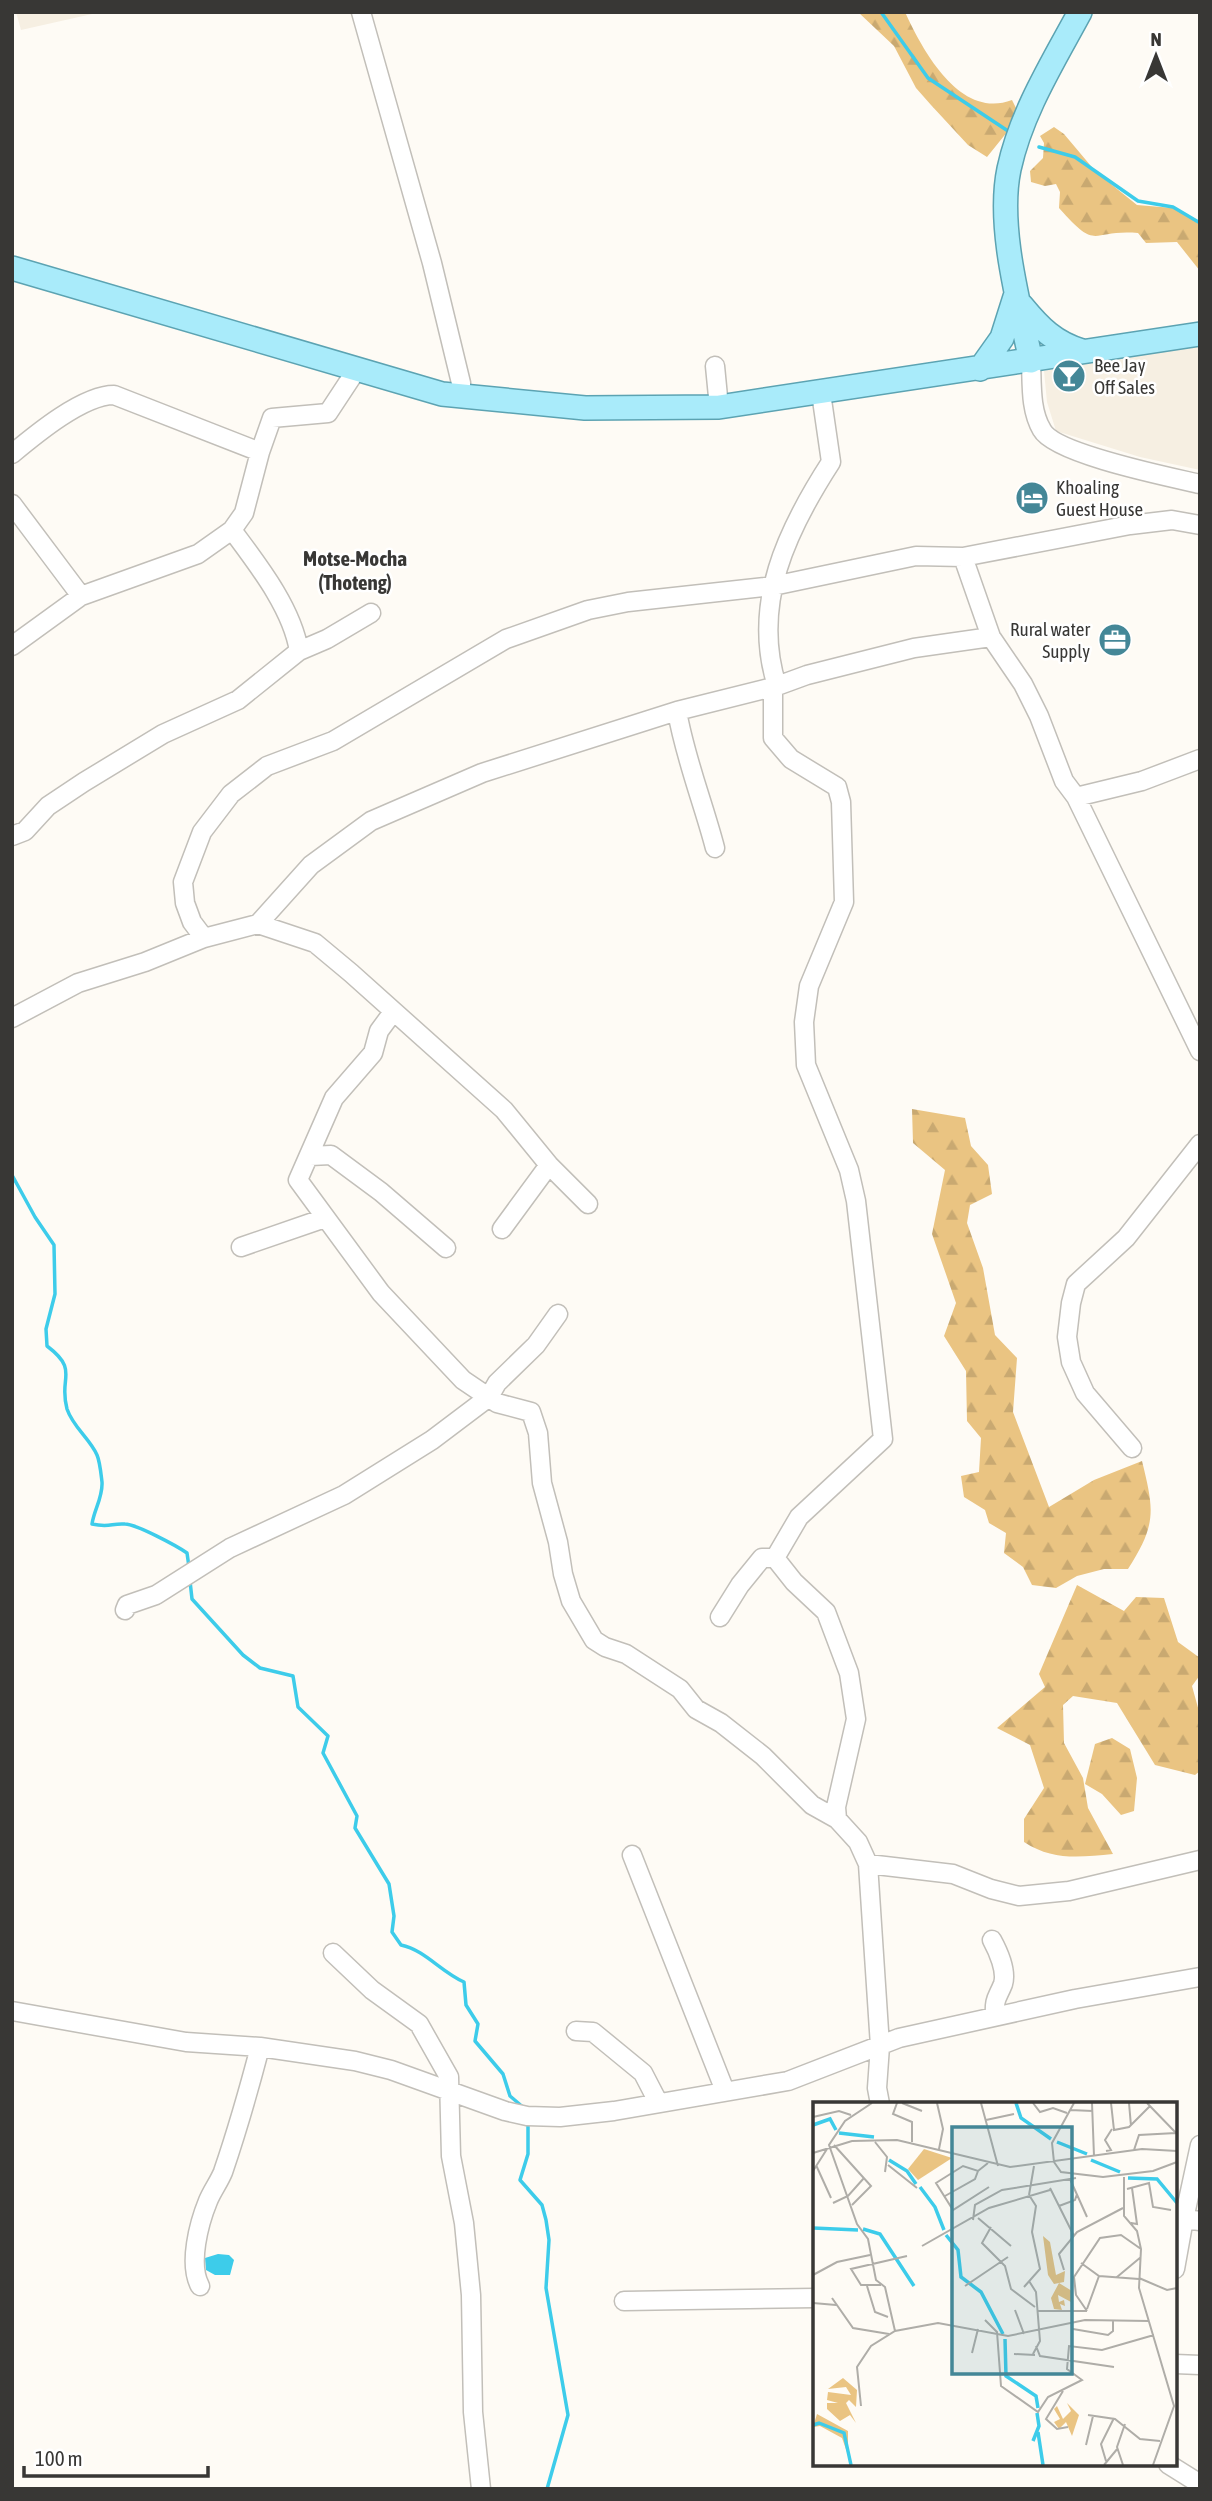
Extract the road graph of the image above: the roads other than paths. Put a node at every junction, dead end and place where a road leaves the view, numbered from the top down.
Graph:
1 (361, 12) edge
2 (1080, 12) edge
3 (12, 268) edge
4 (1017, 295) junction
5 (1200, 334) edge
6 (1086, 352) junction
7 (1031, 361) junction
8 (715, 366) dead end
9 (357, 369) junction
10 (980, 369) junction
11 (821, 393) junction
12 (461, 396) junction
13 (719, 407) junction
14 (260, 452) junction
15 (12, 454) edge
16 (1200, 485) edge
17 (12, 504) edge
18 (232, 530) junction
19 (1198, 530) edge
20 (963, 557) junction
21 (773, 586) junction
22 (81, 596) junction
23 (371, 613) dead end
24 (991, 637) junction
25 (12, 646) edge
26 (299, 651) junction
27 (775, 686) junction
28 (677, 711) junction
29 (1200, 759) edge
30 (1076, 797) junction
31 (12, 836) edge
32 (715, 848) dead end
33 (258, 924) junction
34 (204, 938) junction
35 (393, 1012) junction
36 (12, 1018) edge
37 (1200, 1051) edge
38 (1200, 1144) edge
39 (310, 1156) junction
40 (549, 1166) junction
41 (588, 1204) dead end
42 (326, 1218) junction
43 (502, 1229) dead end
44 (241, 1247) dead end
45 (446, 1248) dead end
46 (558, 1314) dead end
47 (489, 1397) junction
48 (1132, 1448) dead end
49 (775, 1558) junction
50 (125, 1610) dead end
51 (720, 1617) dead end
52 (837, 1819) junction
53 (632, 1855) dead end
54 (1200, 1860) edge
55 (868, 1864) junction
56 (992, 1940) dead end
57 (334, 1953) dead end
58 (1200, 1977) edge
59 (12, 2011) edge
60 (995, 2016) junction
61 (576, 2031) dead end
62 (880, 2046) junction
63 (260, 2047) junction
64 (724, 2091) junction
65 (451, 2092) junction
66 (658, 2102) junction
67 (880, 2102) edge
68 (1200, 2145) edge
69 (1192, 2220) edge
70 (1177, 2263) edge
71 (200, 2286) dead end
72 (813, 2297) edge
73 (624, 2301) dead end
74 (1177, 2364) edge
75 (1200, 2365) edge
76 (1174, 2475) edge
77 (1200, 2484) edge
78 (481, 2489) edge

1 - 12 street
2 - 4 main road
3 - 9 main road
4 - 6 main road
4 - 7 main road
4 - 10 main road
5 - 6 main road
6 - 7 main road
7 - 10 main road
7 - 16 street
8 - 13 street
9 - 12 main road
9 - 14 street
10 - 11 main road
11 - 13 main road
11 - 21 street
12 - 13 main road
14 - 15 street
14 - 18 street
17 - 22 street
18 - 22 street
18 - 26 street
19 - 20 street
20 - 21 street
20 - 24 street
21 - 27 street
21 - 34 street
22 - 25 street
23 - 26 street
24 - 27 street
24 - 30 street
26 - 31 street
27 - 28 street
27 - 49 street
28 - 32 street
28 - 33 street
29 - 30 street
30 - 37 street
33 - 34 street
33 - 35 street
34 - 36 street
35 - 39 street
35 - 40 street
38 - 48 street
39 - 42 street
39 - 45 street
40 - 41 street
40 - 43 street
42 - 44 street
42 - 47 street
46 - 47 street
47 - 50 street
47 - 52 street
49 - 51 street
49 - 52 street
52 - 55 street
53 - 64 street
54 - 55 street
55 - 62 street
56 - 60 street
57 - 65 street
58 - 60 street
59 - 63 street
60 - 62 street
61 - 66 street
62 - 64 street
62 - 67 street
63 - 65 street
63 - 71 street
64 - 66 street
65 - 66 street
65 - 78 street
68 - 69 street
69 - 70 street
72 - 73 street
74 - 75 street
76 - 77 street

